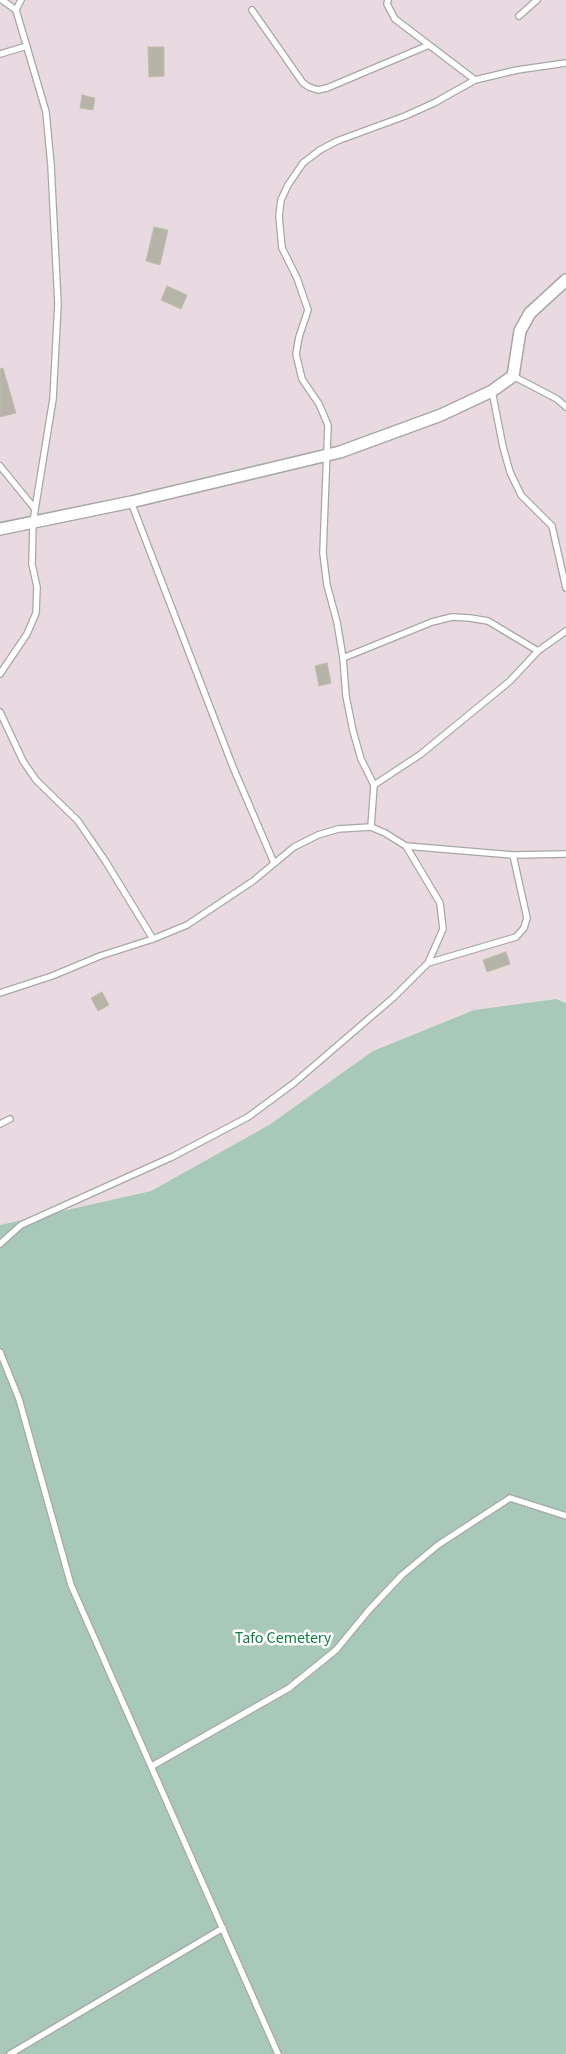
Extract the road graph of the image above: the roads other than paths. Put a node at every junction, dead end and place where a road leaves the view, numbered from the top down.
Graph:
1 (2, 0) edge
2 (21, 0) edge
3 (388, 0) edge
4 (537, 0) edge
5 (16, 10) junction
6 (252, 10) dead end
7 (519, 16) dead end
8 (429, 45) junction
9 (27, 46) junction
10 (0, 54) edge
11 (566, 64) edge
12 (475, 80) junction
13 (566, 280) edge
14 (513, 376) junction
15 (492, 391) junction
16 (566, 407) edge
17 (327, 455) junction
18 (0, 466) edge
19 (131, 502) junction
20 (35, 509) junction
21 (33, 522) junction
22 (0, 529) edge
23 (566, 588) edge
24 (566, 631) edge
25 (538, 651) junction
26 (343, 658) junction
27 (0, 674) edge
28 (0, 712) edge
29 (374, 785) junction
30 (371, 827) junction
31 (406, 846) junction
32 (513, 854) junction
33 (566, 854) edge
34 (274, 863) junction
35 (153, 939) junction
36 (428, 963) junction
37 (0, 993) edge
38 (10, 1119) dead end
39 (0, 1124) edge
40 (0, 1244) edge
41 (0, 1352) edge
42 (566, 1516) edge
43 (152, 1766) junction
44 (223, 1928) junction
45 (10, 2054) edge
46 (278, 2054) edge

1 - 5 lane
2 - 5 lane
3 - 8 lane
4 - 7 lane
5 - 9 lane
6 - 8 lane
8 - 12 lane
9 - 10 lane
9 - 20 lane
11 - 12 lane
12 - 17 lane
13 - 14 street
14 - 15 street
14 - 16 lane
15 - 17 street
15 - 23 lane
17 - 19 street
17 - 26 lane
18 - 20 lane
19 - 21 street
19 - 34 lane
20 - 21 lane
21 - 22 street
21 - 27 lane
24 - 25 lane
25 - 26 lane
25 - 29 lane
26 - 29 lane
28 - 35 lane
29 - 30 lane
30 - 31 lane
30 - 34 lane
31 - 32 lane
31 - 36 lane
32 - 33 lane
32 - 36 lane
34 - 35 lane
35 - 37 lane
36 - 40 lane
38 - 39 lane
41 - 43 lane
42 - 43 lane
43 - 44 lane
44 - 45 lane
44 - 46 lane

